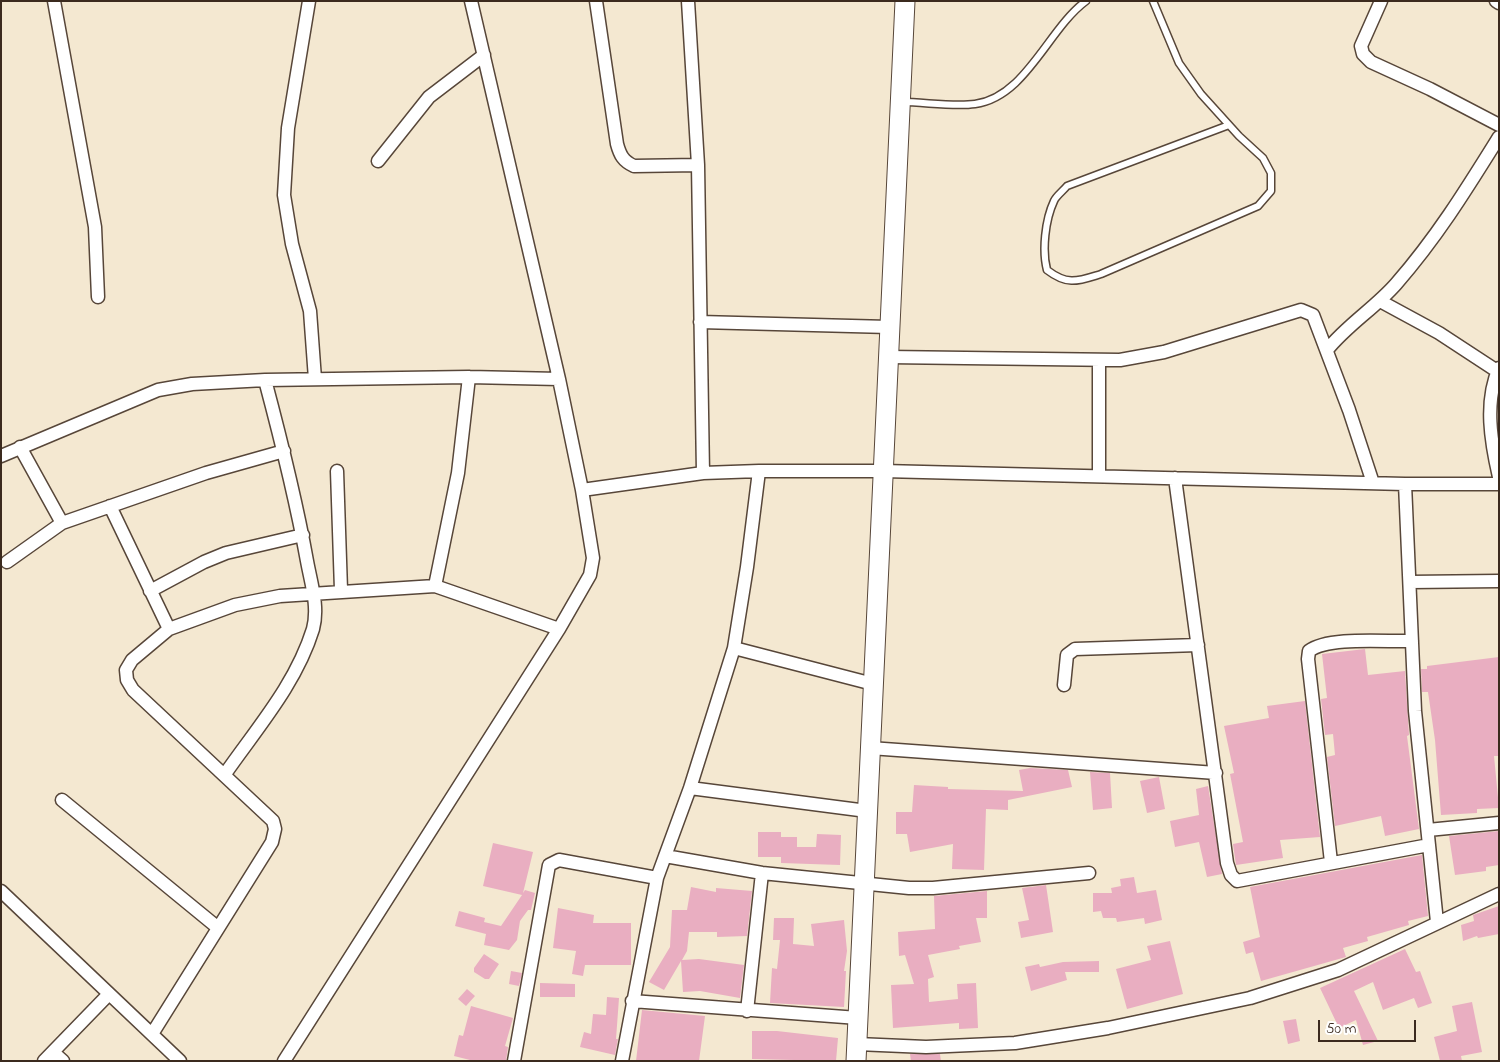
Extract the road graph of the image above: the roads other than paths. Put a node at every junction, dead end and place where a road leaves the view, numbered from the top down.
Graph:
1 (54, 1) edge
2 (308, 1) edge
3 (471, 1) edge
4 (596, 1) edge
5 (688, 1) edge
6 (905, 1) edge
7 (1086, 1) edge
8 (1152, 1) edge
9 (1382, 1) edge
10 (484, 55) junction
11 (900, 102) junction
12 (1229, 125) junction
13 (1499, 125) edge
14 (1499, 137) edge
15 (378, 161) dead end
16 (698, 165) junction
17 (98, 297) dead end
18 (1380, 300) junction
19 (700, 322) junction
20 (889, 327) junction
21 (1327, 350) junction
22 (888, 357) junction
23 (1099, 360) junction
24 (1498, 370) edge
25 (469, 377) junction
26 (315, 379) junction
27 (559, 379) junction
28 (265, 380) junction
29 (20, 447) junction
30 (284, 450) junction
31 (1, 456) edge
32 (337, 471) dead end
33 (759, 471) junction
34 (882, 471) junction
35 (703, 474) junction
36 (1099, 475) junction
37 (1499, 477) edge
38 (1175, 478) junction
39 (1373, 483) junction
40 (1405, 484) junction
41 (1499, 484) edge
42 (582, 490) junction
43 (110, 506) junction
44 (62, 523) junction
45 (303, 535) junction
46 (7, 562) dead end
47 (1499, 581) edge
48 (1410, 582) junction
49 (435, 586) junction
50 (341, 590) junction
51 (150, 591) junction
52 (313, 592) junction
53 (559, 629) junction
54 (169, 630) junction
55 (1412, 641) junction
56 (1198, 645) junction
57 (734, 648) junction
58 (873, 684) junction
59 (1064, 685) dead end
60 (870, 748) junction
61 (1216, 773) junction
62 (225, 774) junction
63 (690, 788) junction
64 (62, 800) dead end
65 (868, 811) junction
66 (1499, 823) edge
67 (1428, 830) junction
68 (1429, 844) junction
69 (665, 856) junction
70 (1331, 862) junction
71 (762, 873) junction
72 (1089, 873) dead end
73 (657, 878) junction
74 (864, 883) junction
75 (1, 891) edge
76 (1499, 894) edge
77 (1437, 922) junction
78 (217, 927) junction
79 (109, 994) junction
80 (632, 1001) junction
81 (747, 1010) junction
82 (858, 1018) junction
83 (152, 1034) junction
84 (857, 1052) edge
85 (49, 1056) edge
86 (63, 1061) edge
87 (180, 1061) edge
88 (284, 1061) edge
89 (514, 1061) edge
90 (622, 1061) edge

1 - 17 street
2 - 26 street
3 - 10 street
4 - 16 street
5 - 16 street
6 - 11 main road
7 - 11 lane
8 - 12 lane
9 - 13 street
10 - 15 street
10 - 27 street
11 - 20 main road
12 - 12 lane
14 - 18 street
16 - 19 street
18 - 21 street
18 - 24 street
19 - 20 street
19 - 35 street
20 - 22 main road
21 - 23 street
21 - 39 street
22 - 23 street
22 - 34 main road
23 - 36 street
24 - 37 street
25 - 26 street
25 - 27 street
25 - 49 street
26 - 28 street
27 - 42 street
28 - 29 street
28 - 30 street
29 - 31 street
29 - 44 street
30 - 43 street
30 - 45 street
32 - 50 street
33 - 34 street
33 - 35 street
33 - 57 street
34 - 36 street
34 - 58 main road
35 - 42 street
36 - 38 street
38 - 39 street
38 - 56 street
39 - 40 street
40 - 41 street
40 - 48 street
42 - 53 street
43 - 44 street
43 - 51 street
44 - 46 street
45 - 51 street
45 - 52 street
47 - 48 street
48 - 55 street
49 - 50 street
49 - 53 street
50 - 52 street
51 - 54 street
52 - 54 street
52 - 62 street
53 - 88 street
54 - 62 street
55 - 67 street
55 - 70 street
56 - 59 street
56 - 61 street
57 - 58 street
57 - 63 street
58 - 60 main road
60 - 61 street
60 - 65 main road
61 - 70 street
62 - 78 street
63 - 65 street
63 - 69 street
64 - 78 street
65 - 74 main road
66 - 67 street
67 - 68 street
68 - 70 street
68 - 77 street
69 - 71 street
69 - 73 street
71 - 74 street
71 - 81 street
72 - 74 street
73 - 80 street
73 - 89 street
74 - 82 main road
75 - 79 street
76 - 77 street
77 - 84 street
78 - 83 street
79 - 83 street
79 - 85 street
80 - 81 street
80 - 90 street
81 - 82 street
82 - 84 main road
83 - 87 street
85 - 86 street

